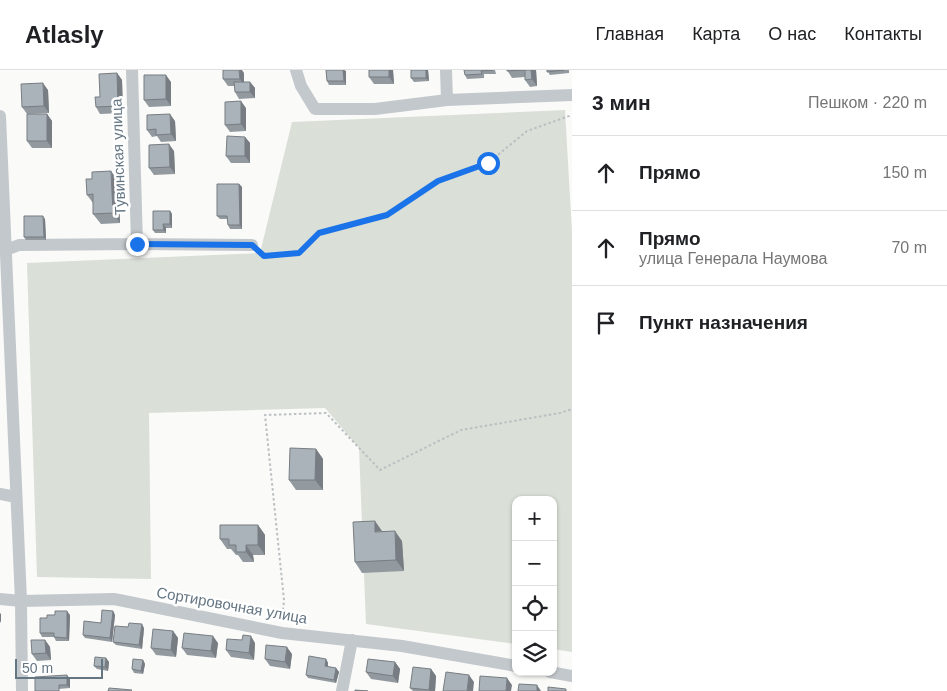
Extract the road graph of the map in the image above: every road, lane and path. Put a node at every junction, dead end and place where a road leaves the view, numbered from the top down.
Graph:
1 (132, 70) edge
2 (296, 70) edge
3 (446, 70) edge
4 (572, 95) edge
5 (447, 100) junction
6 (572, 114) edge
7 (0, 116) edge
8 (137, 244) junction
9 (252, 245) joint
10 (3, 250) edge
11 (572, 409) edge
12 (0, 494) edge
13 (16, 497) junction
14 (0, 599) edge
15 (21, 602) junction
16 (282, 633) junction
17 (352, 640) junction
18 (512, 665) edge
19 (557, 673) edge
20 (572, 676) edge
21 (22, 691) edge
22 (342, 691) edge

1 - 8 street, Тувинская улица
2 - 5 street
3 - 5 street
4 - 5 street
6 - 9 path
7 - 10 street
8 - 9 street
8 - 10 street
10 - 13 street
11 - 16 path
12 - 13 street
13 - 15 street
14 - 15 street, Сортировочная улица
15 - 16 street, Сортировочная улица
15 - 21 street
16 - 17 street, Сортировочная улица
17 - 18 street, Сортировочная улица
17 - 22 street
19 - 20 street

